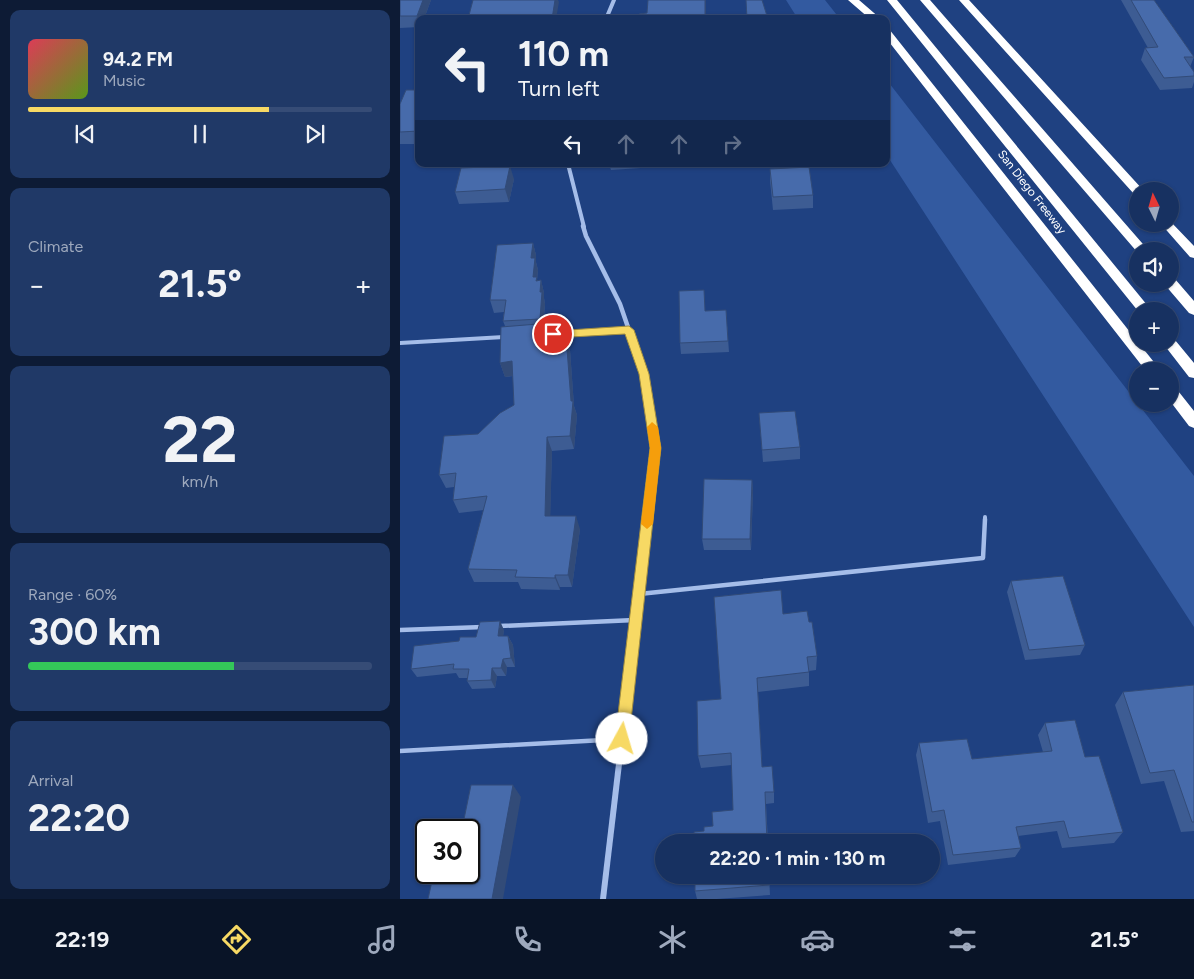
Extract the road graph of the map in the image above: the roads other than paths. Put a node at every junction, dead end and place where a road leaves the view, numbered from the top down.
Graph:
1 (614, 0) edge
2 (854, 0) edge
3 (862, 0) edge
4 (892, 0) edge
5 (925, 0) edge
6 (964, 0) edge
7 (608, 15) edge
8 (871, 15) edge
9 (873, 15) edge
10 (890, 36) edge
11 (569, 167) edge
12 (1129, 182) edge
13 (1174, 232) edge
14 (1135, 242) edge
15 (1194, 254) edge
16 (1179, 292) edge
17 (1137, 302) edge
18 (1194, 310) edge
19 (629, 330) junction
20 (529, 336) edge
21 (510, 337) edge
22 (400, 344) edge
23 (1177, 352) edge
24 (1147, 362) edge
25 (1194, 373) edge
26 (1179, 403) edge
27 (1194, 422) edge
28 (985, 517) dead end
29 (639, 594) junction
30 (636, 620) junction
31 (488, 626) edge
32 (498, 626) edge
33 (400, 630) edge
34 (622, 739) junction
35 (400, 751) edge
36 (603, 899) edge

1 - 7 street
2 - 8 highway
3 - 9 highway
4 - 17 highway
5 - 14 highway
6 - 12 highway
10 - 24 highway, San Diego Freeway
11 - 19 street
13 - 15 highway
16 - 18 highway
19 - 20 lane
19 - 29 street
21 - 22 lane
23 - 25 highway
26 - 27 highway
28 - 29 lane
29 - 30 street
30 - 32 lane
30 - 34 street
31 - 33 lane
34 - 35 lane
34 - 36 street

